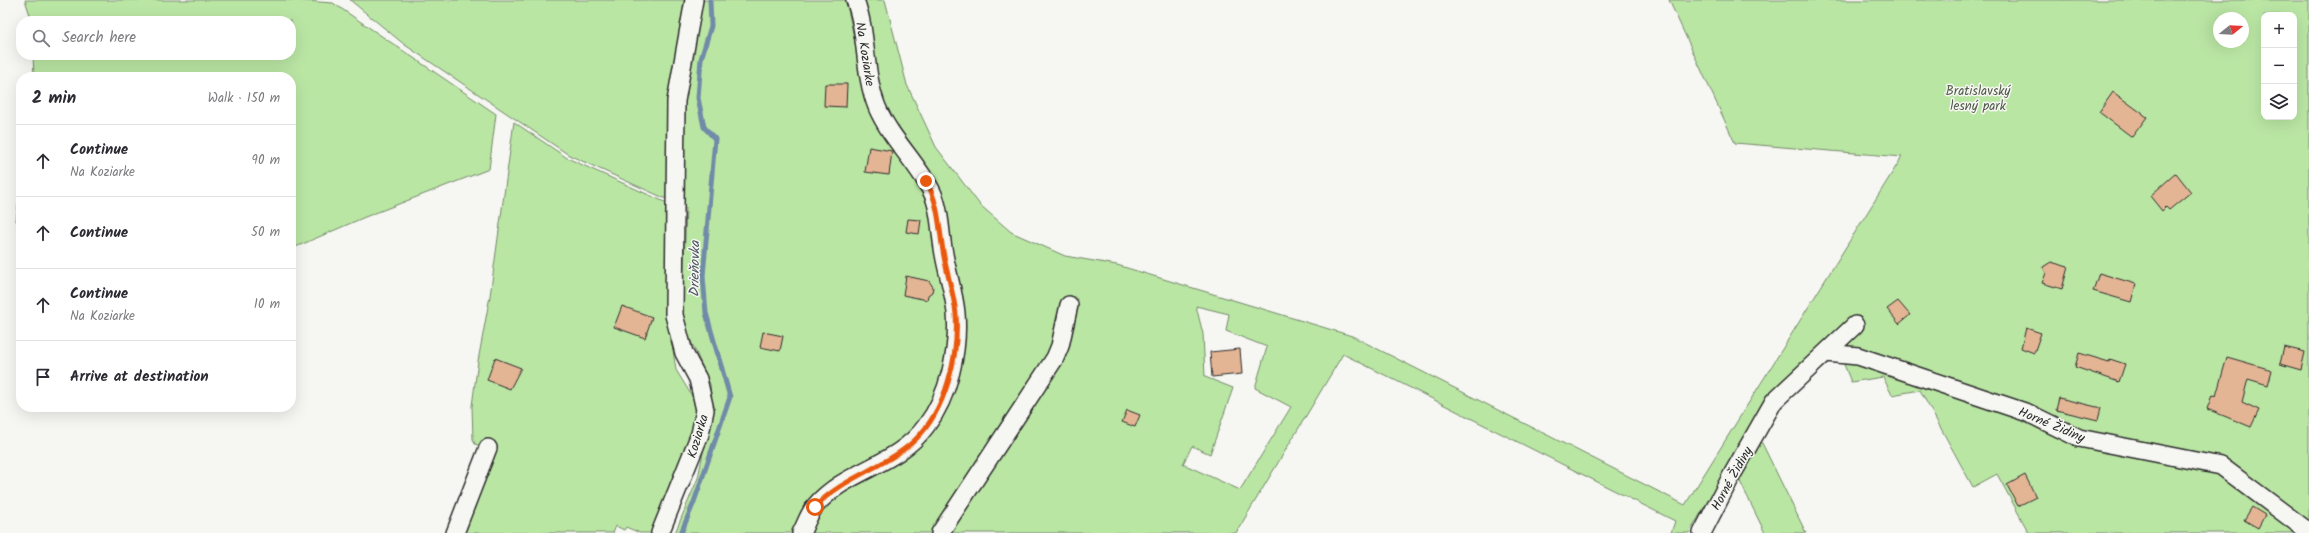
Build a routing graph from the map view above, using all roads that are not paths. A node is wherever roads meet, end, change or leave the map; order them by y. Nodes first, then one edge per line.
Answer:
1 (694, 0) edge
2 (855, 0) edge
3 (1069, 306) dead end
4 (1855, 325) dead end
5 (1826, 353) junction
6 (488, 448) dead end
7 (2309, 532) edge
8 (455, 533) edge
9 (660, 533) edge
10 (801, 533) edge
11 (940, 533) edge
12 (1702, 533) edge

1 - 9 street, Koziarka
2 - 10 street, Na Koziarke
3 - 11 street
4 - 5 street, Horné Židiny
5 - 7 street, Horné Židiny
5 - 12 street, Horné Židiny
6 - 8 street

